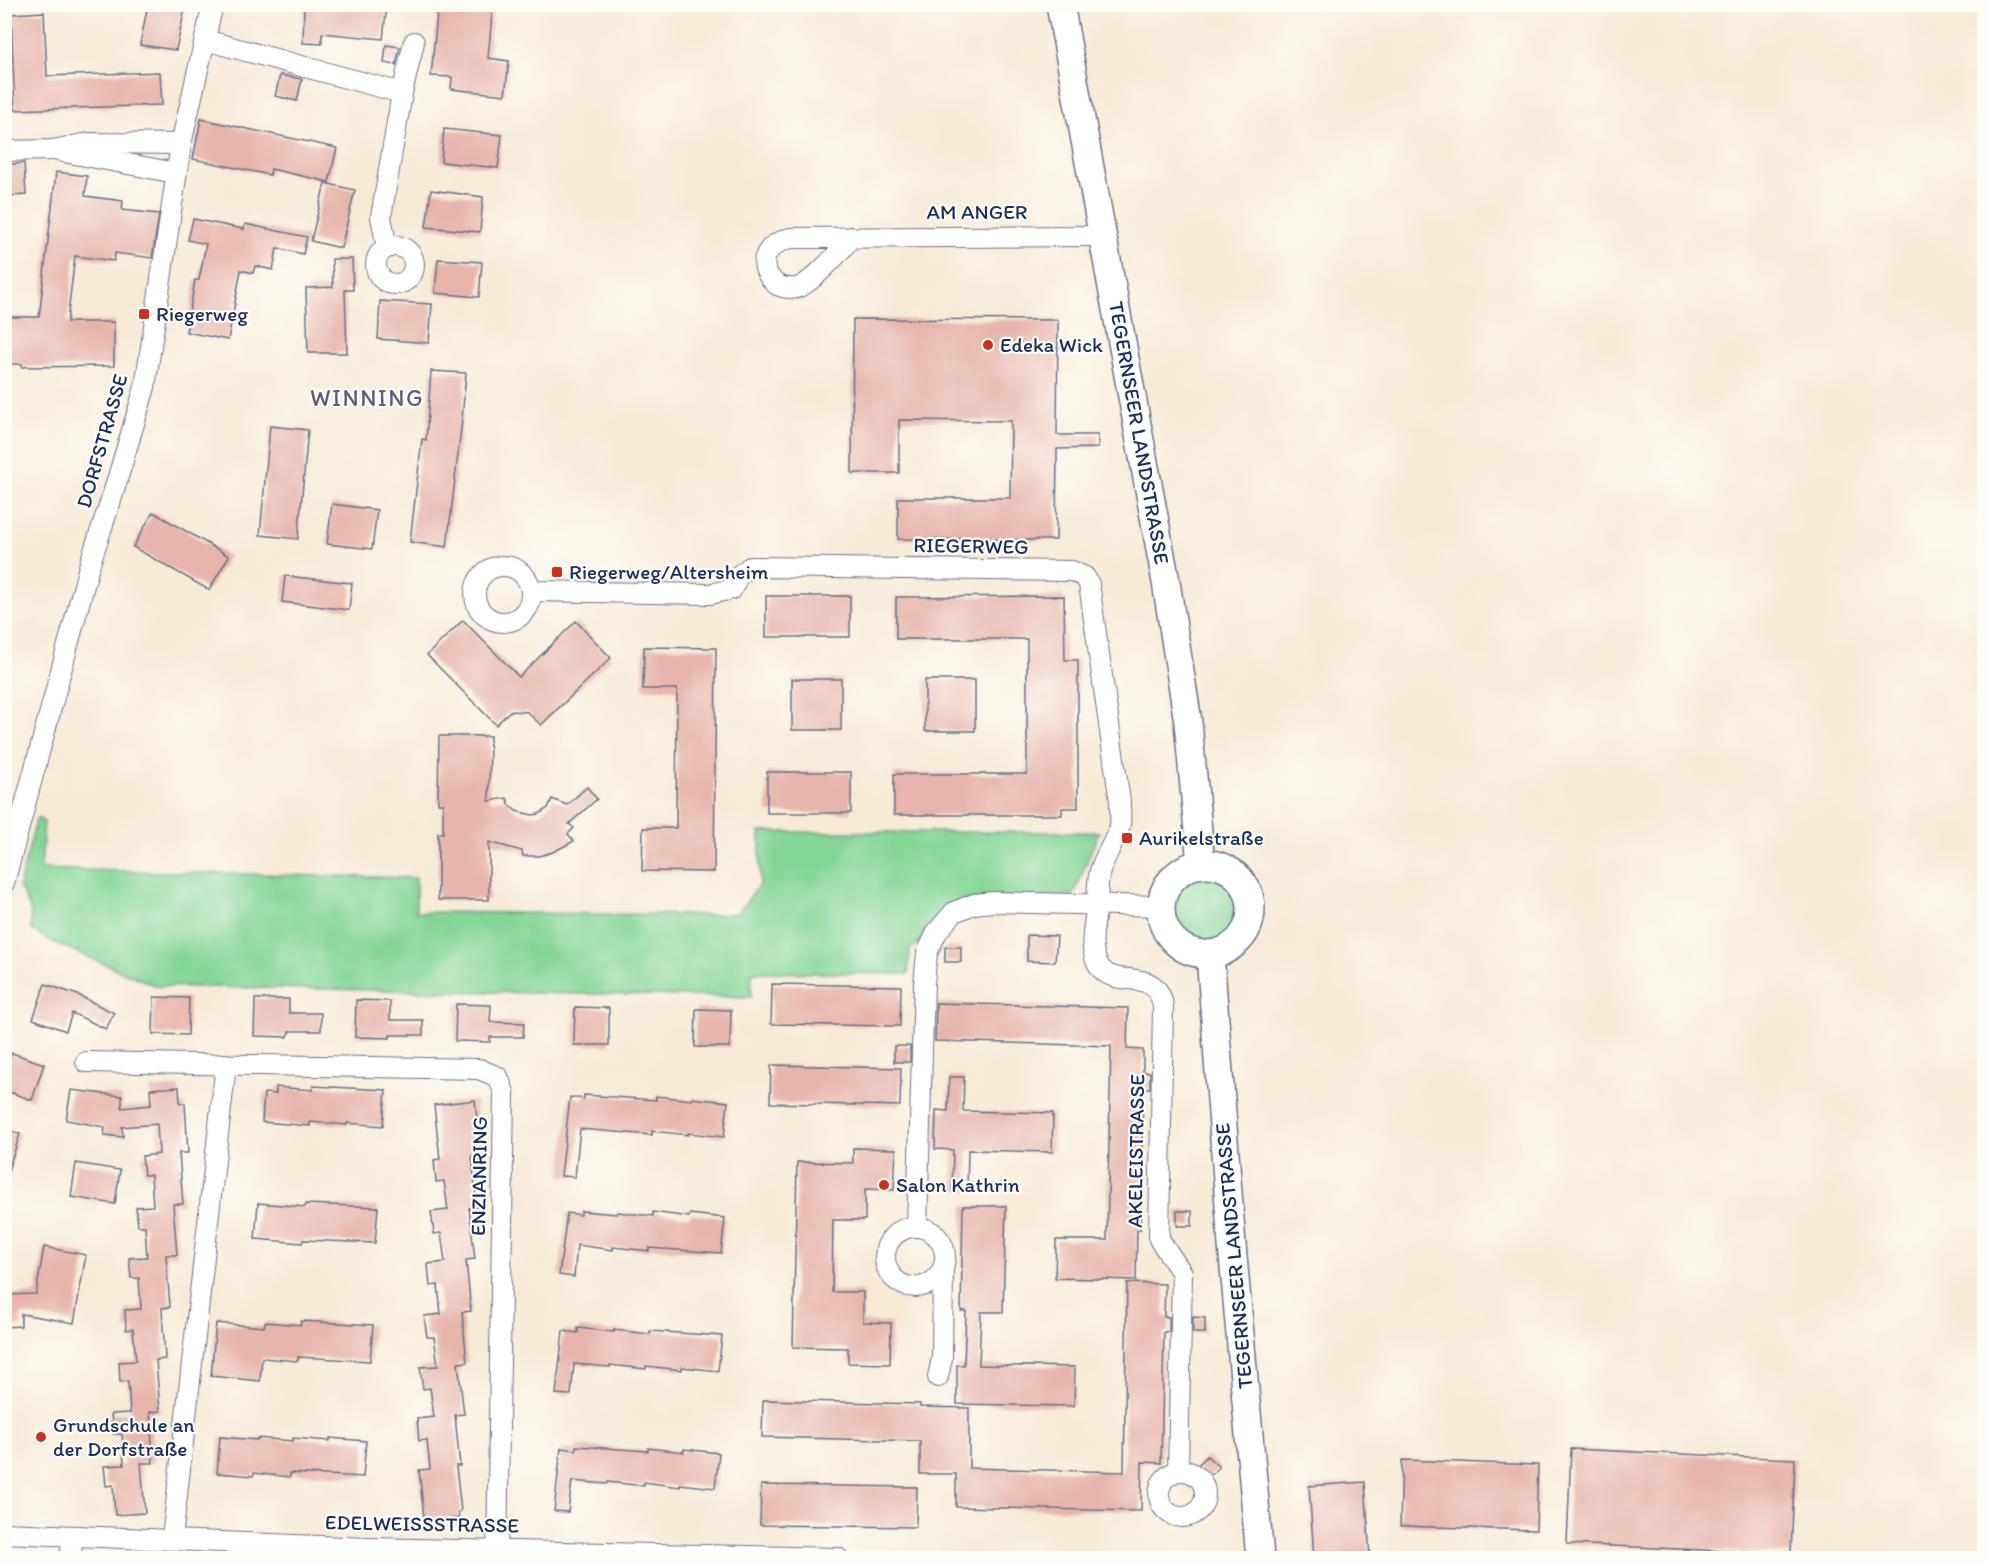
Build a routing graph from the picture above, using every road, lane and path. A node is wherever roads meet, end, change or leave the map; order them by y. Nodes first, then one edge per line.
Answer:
1 (213, 4) edge
2 (1060, 4) edge
3 (205, 40) junction
4 (414, 42) dead end
5 (402, 93) junction
6 (181, 144) junction
7 (4, 150) edge
8 (52, 150) junction
9 (176, 173) junction
10 (1103, 236) junction
11 (852, 237) dead end
12 (387, 248) dead end
13 (531, 591) dead end
14 (1202, 864) junction
15 (4, 883) edge
16 (1097, 904) junction
17 (1161, 906) junction
18 (1210, 954) junction
19 (86, 1062) dead end
20 (226, 1064) junction
21 (918, 1227) junction
22 (943, 1269) junction
23 (938, 1377) dead end
24 (1179, 1471) dead end
25 (4, 1533) edge
26 (73, 1536) junction
27 (172, 1539) junction
28 (497, 1555) edge
29 (70, 1558) edge
30 (838, 1558) edge
31 (1260, 1558) edge

1 - 3 street, DORFSTRASSE
2 - 10 main road, TEGERNSEER LANDSTRASSE
3 - 5 street
3 - 6 street, DORFSTRASSE
4 - 5 street
5 - 12 street
6 - 8 street
6 - 9 street, DORFSTRASSE
7 - 8 street
8 - 9 street
9 - 15 street, DORFSTRASSE
10 - 11 street, AM ANGER
10 - 14 main road, TEGERNSEER LANDSTRASSE
13 - 16 street, RIEGERWEG
14 - 17 main road
14 - 18 main road
16 - 17 street
16 - 21 street
16 - 24 street, AKELEISTRASSE
17 - 18 main road
18 - 31 main road, TEGERNSEER LANDSTRASSE
19 - 20 street, ENZIANRING
20 - 27 street
20 - 28 street, ENZIANRING
21 - 22 street
21 - 22 street
22 - 23 street
25 - 26 street, EDELWEISSSTRASSE
26 - 27 street, EDELWEISSSTRASSE
26 - 29 street
27 - 28 street, EDELWEISSSTRASSE
28 - 30 street, EDELWEISSSTRASSE

